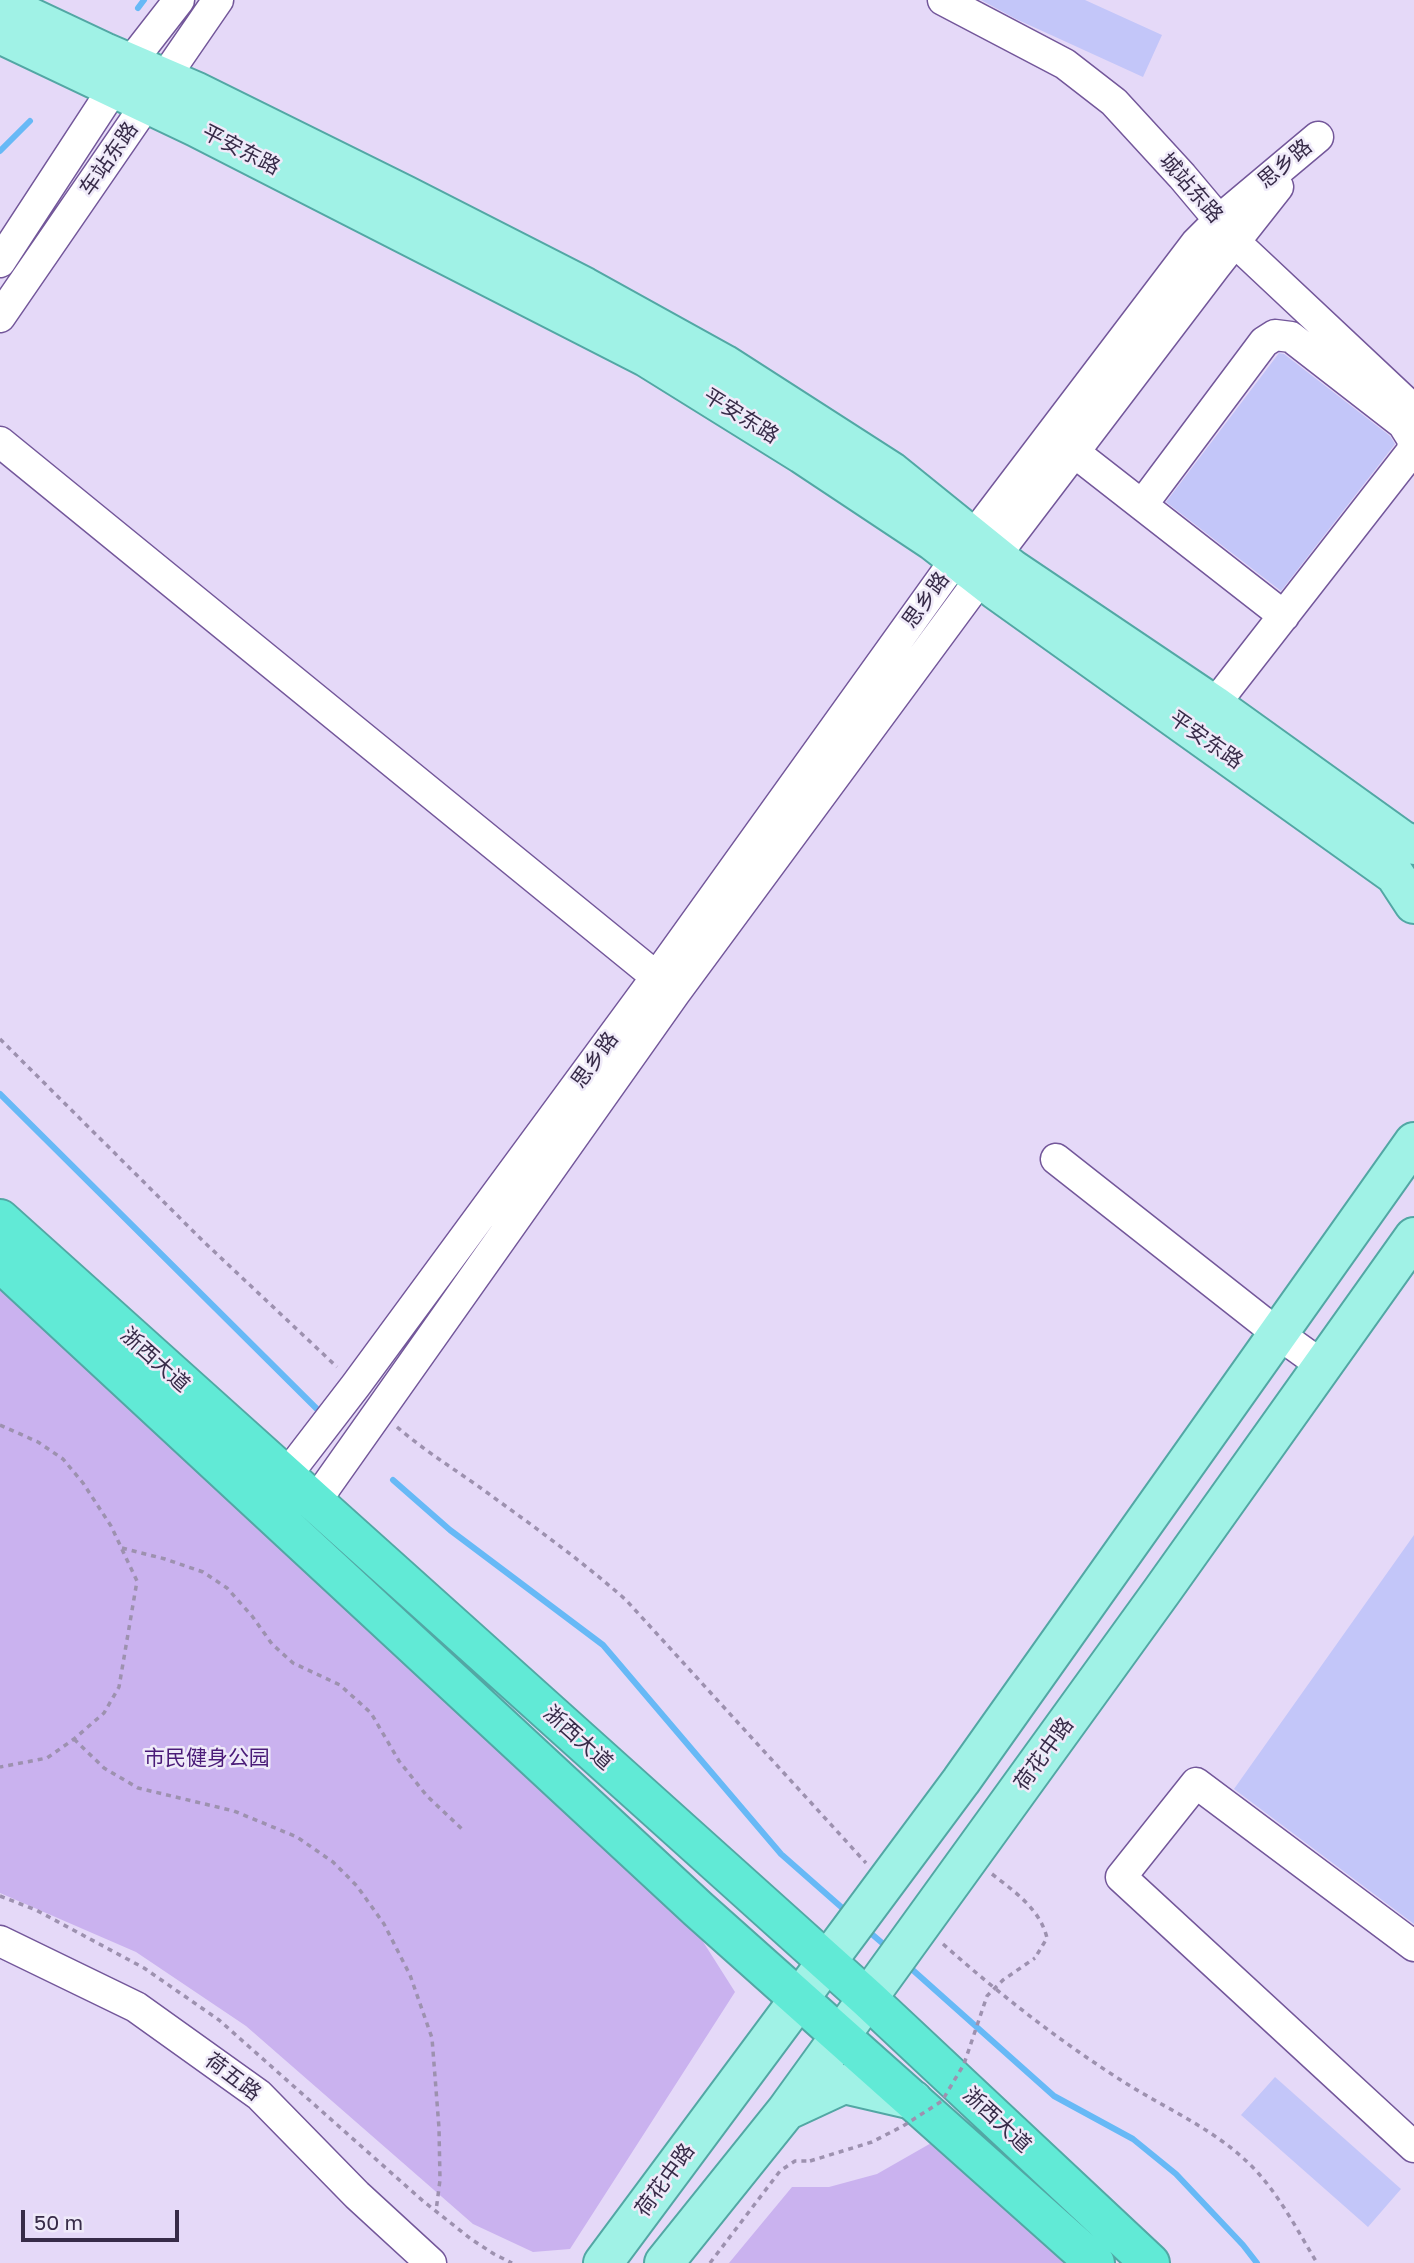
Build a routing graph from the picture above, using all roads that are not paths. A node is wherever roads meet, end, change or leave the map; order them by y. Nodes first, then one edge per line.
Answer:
1 (179, 0) edge
2 (218, 0) edge
3 (943, 0) edge
4 (0, 3) edge
5 (0, 34) edge
6 (139, 84) junction
7 (1227, 230) junction
8 (0, 262) edge
9 (0, 317) edge
10 (1407, 401) edge
11 (0, 442) edge
12 (1074, 452) junction
13 (1142, 505) junction
14 (977, 558) junction
15 (1284, 616) junction
16 (1214, 705) junction
17 (1414, 845) edge
18 (1414, 904) edge
19 (666, 984) junction
20 (1414, 1142) edge
21 (1056, 1159) dead end
22 (0, 1219) edge
23 (1414, 1237) edge
24 (0, 1262) edge
25 (1277, 1334) junction
26 (1323, 1366) junction
27 (286, 1476) junction
28 (315, 1502) junction
29 (0, 1941) edge
30 (1414, 1946) edge
31 (834, 1949) junction
32 (876, 1985) junction
33 (799, 1998) junction
34 (840, 2035) junction
35 (913, 2100) junction
36 (786, 2110) junction
37 (1414, 2147) edge
38 (604, 2259) edge
39 (426, 2263) edge
40 (664, 2263) edge
41 (1095, 2263) edge
42 (1150, 2263) edge

1 - 6 street, 车站东路
2 - 6 street, 车站东路
3 - 7 street, 城站东路
4 - 6 main road, 平安东路
5 - 6 main road, 平安东路
6 - 8 street, 车站东路
6 - 9 street, 车站东路
6 - 14 main road, 平安东路
7 - 10 street, 城站东路
7 - 12 street, 思乡路
7 - 14 street, 思乡路
11 - 19 street
12 - 13 street
12 - 14 street, 思乡路
13 - 15 street
13 - 15 street
14 - 16 main road, 平安东路
14 - 18 main road, 平安东路
14 - 19 street, 思乡路
15 - 16 street
16 - 17 main road, 平安东路
19 - 27 street, 思乡路
19 - 28 street, 思乡路
20 - 25 main road, 荷花中路
21 - 25 street
22 - 27 highway, 浙西大道
23 - 26 main road, 荷花中路
24 - 33 highway, 浙西大道
25 - 26 street
25 - 31 main road, 荷花中路
26 - 32 main road, 荷花中路
27 - 28 highway, 浙西大道
28 - 31 highway, 浙西大道
29 - 39 street, 荷五路
30 - 37 street
31 - 32 highway, 浙西大道
31 - 33 main road, 荷花中路
32 - 34 main road, 荷花中路
32 - 42 highway, 浙西大道
33 - 34 highway, 浙西大道
33 - 38 main road, 荷花中路
34 - 35 highway, 浙西大道
34 - 36 main road, 荷花中路
35 - 36 main road
35 - 41 highway, 浙西大道
36 - 40 main road, 荷花中路

